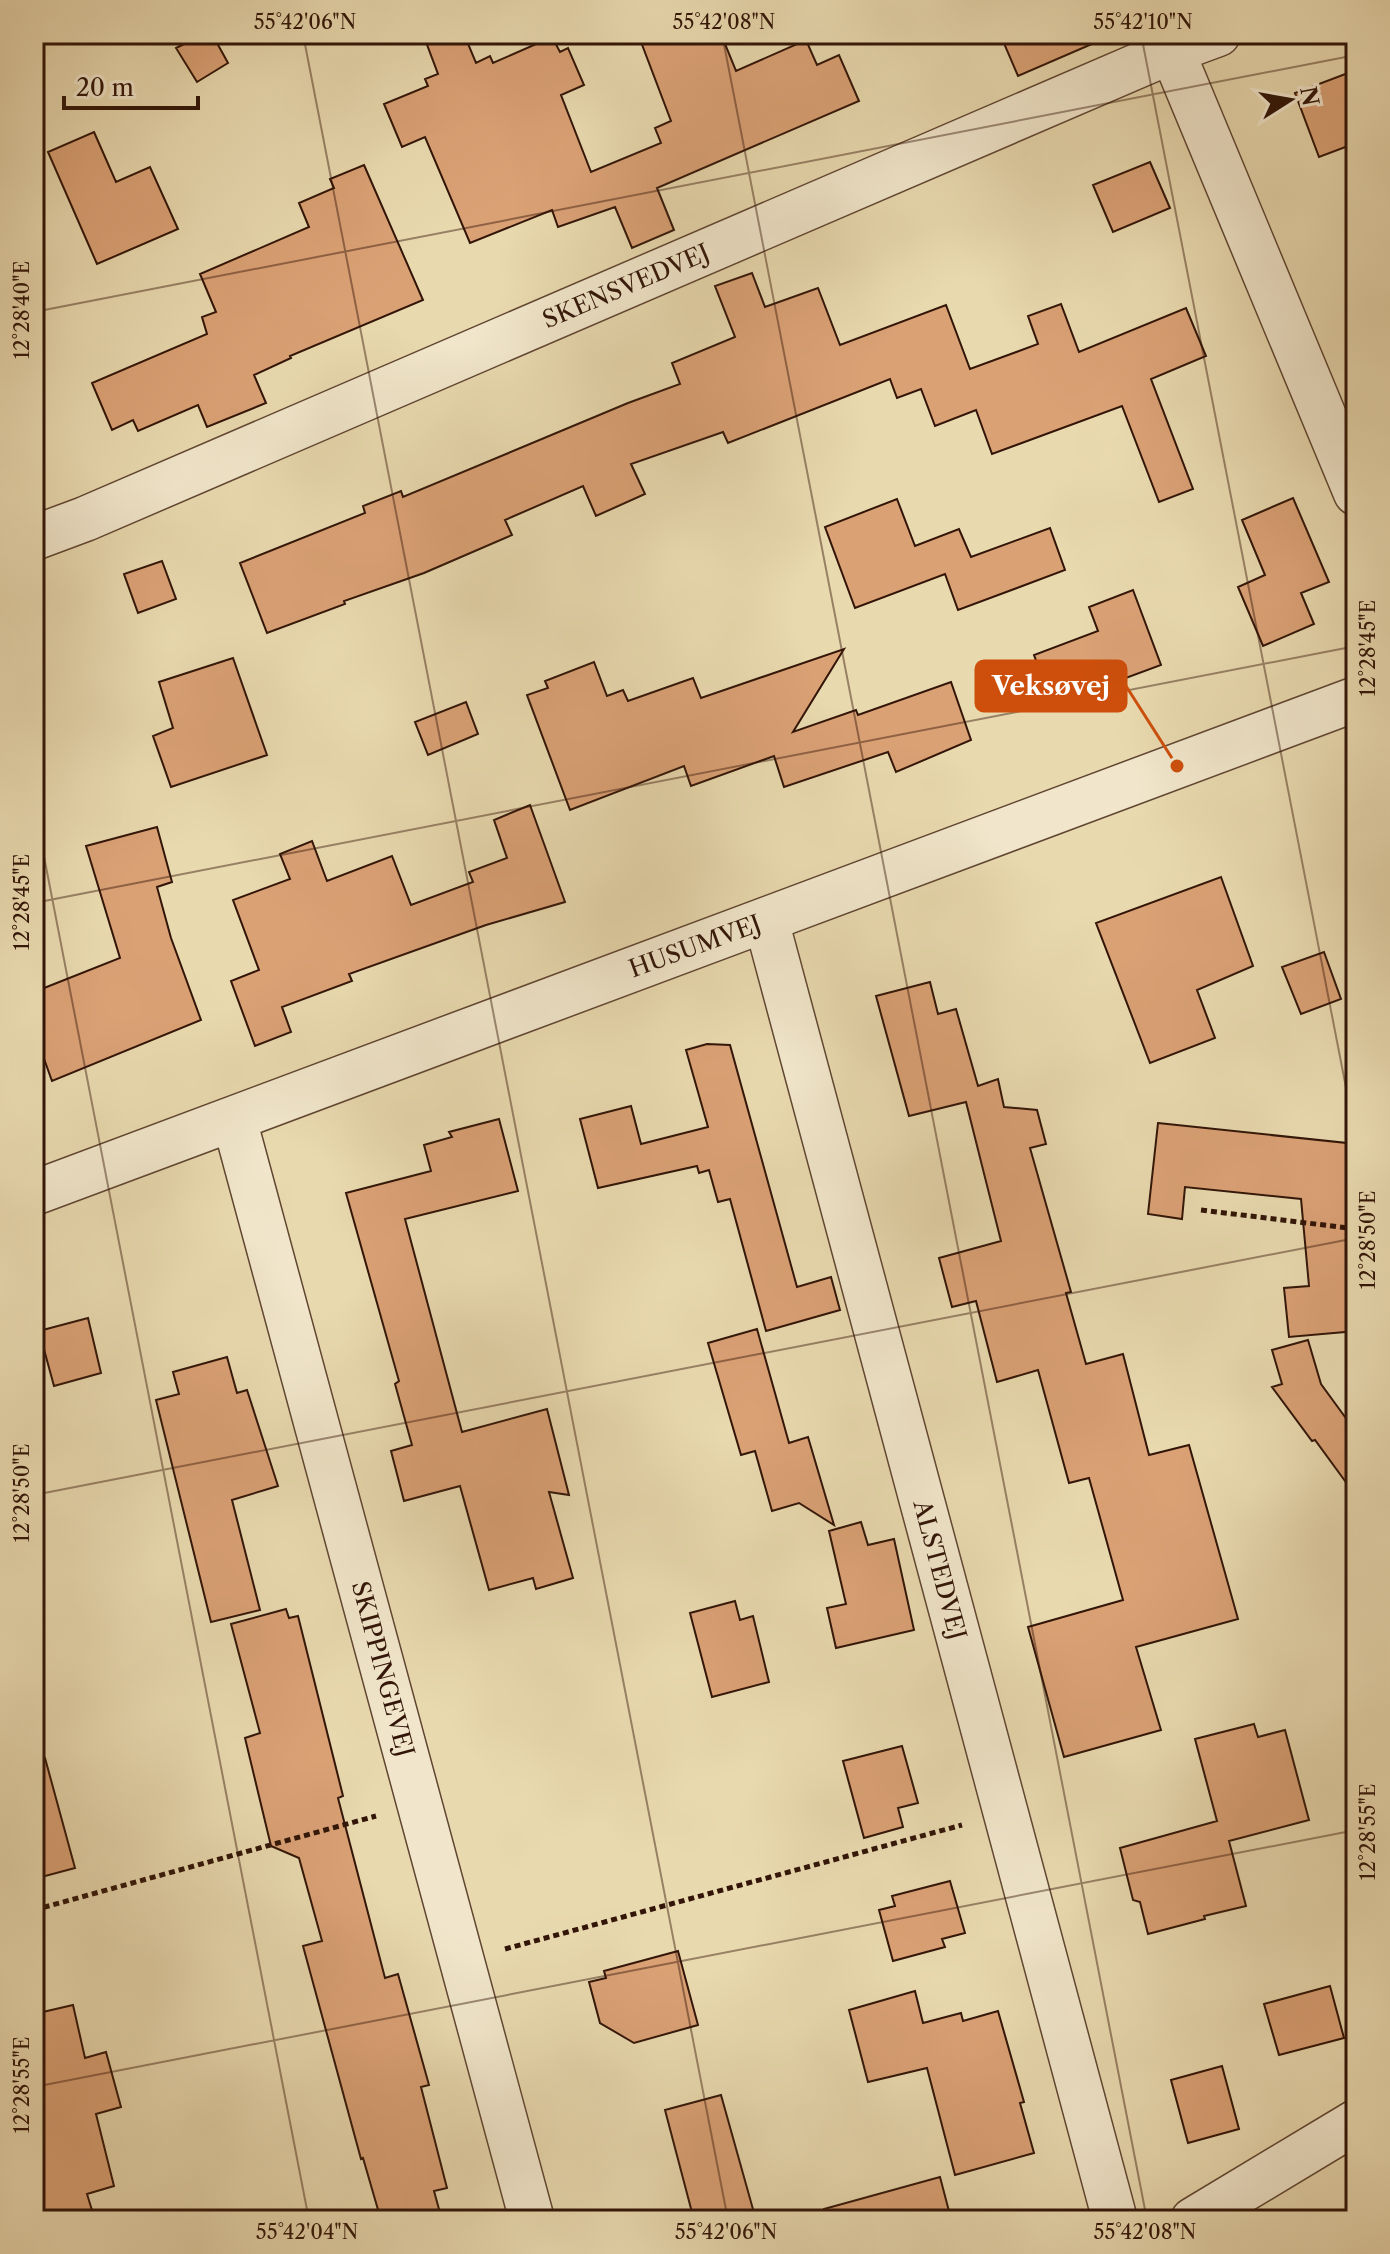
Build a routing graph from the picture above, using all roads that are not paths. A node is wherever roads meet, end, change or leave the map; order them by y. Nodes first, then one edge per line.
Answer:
1 (1218, 34) edge
2 (1168, 43) edge
3 (1356, 493) edge
4 (34, 538) edge
5 (1356, 699) edge
6 (766, 920) junction
7 (234, 1119) junction
8 (34, 1193) edge
9 (1356, 2122) edge
10 (532, 2220) edge
11 (1115, 2220) edge
12 (1193, 2220) edge

1 - 2 street, SKENSVEDVEJ
2 - 3 street
2 - 4 street, SKENSVEDVEJ
5 - 6 street, HUSUMVEJ
6 - 7 street, HUSUMVEJ
6 - 11 street, ALSTEDVEJ
7 - 8 street, HUSUMVEJ
7 - 10 street, SKIPPINGEVEJ
9 - 12 street

